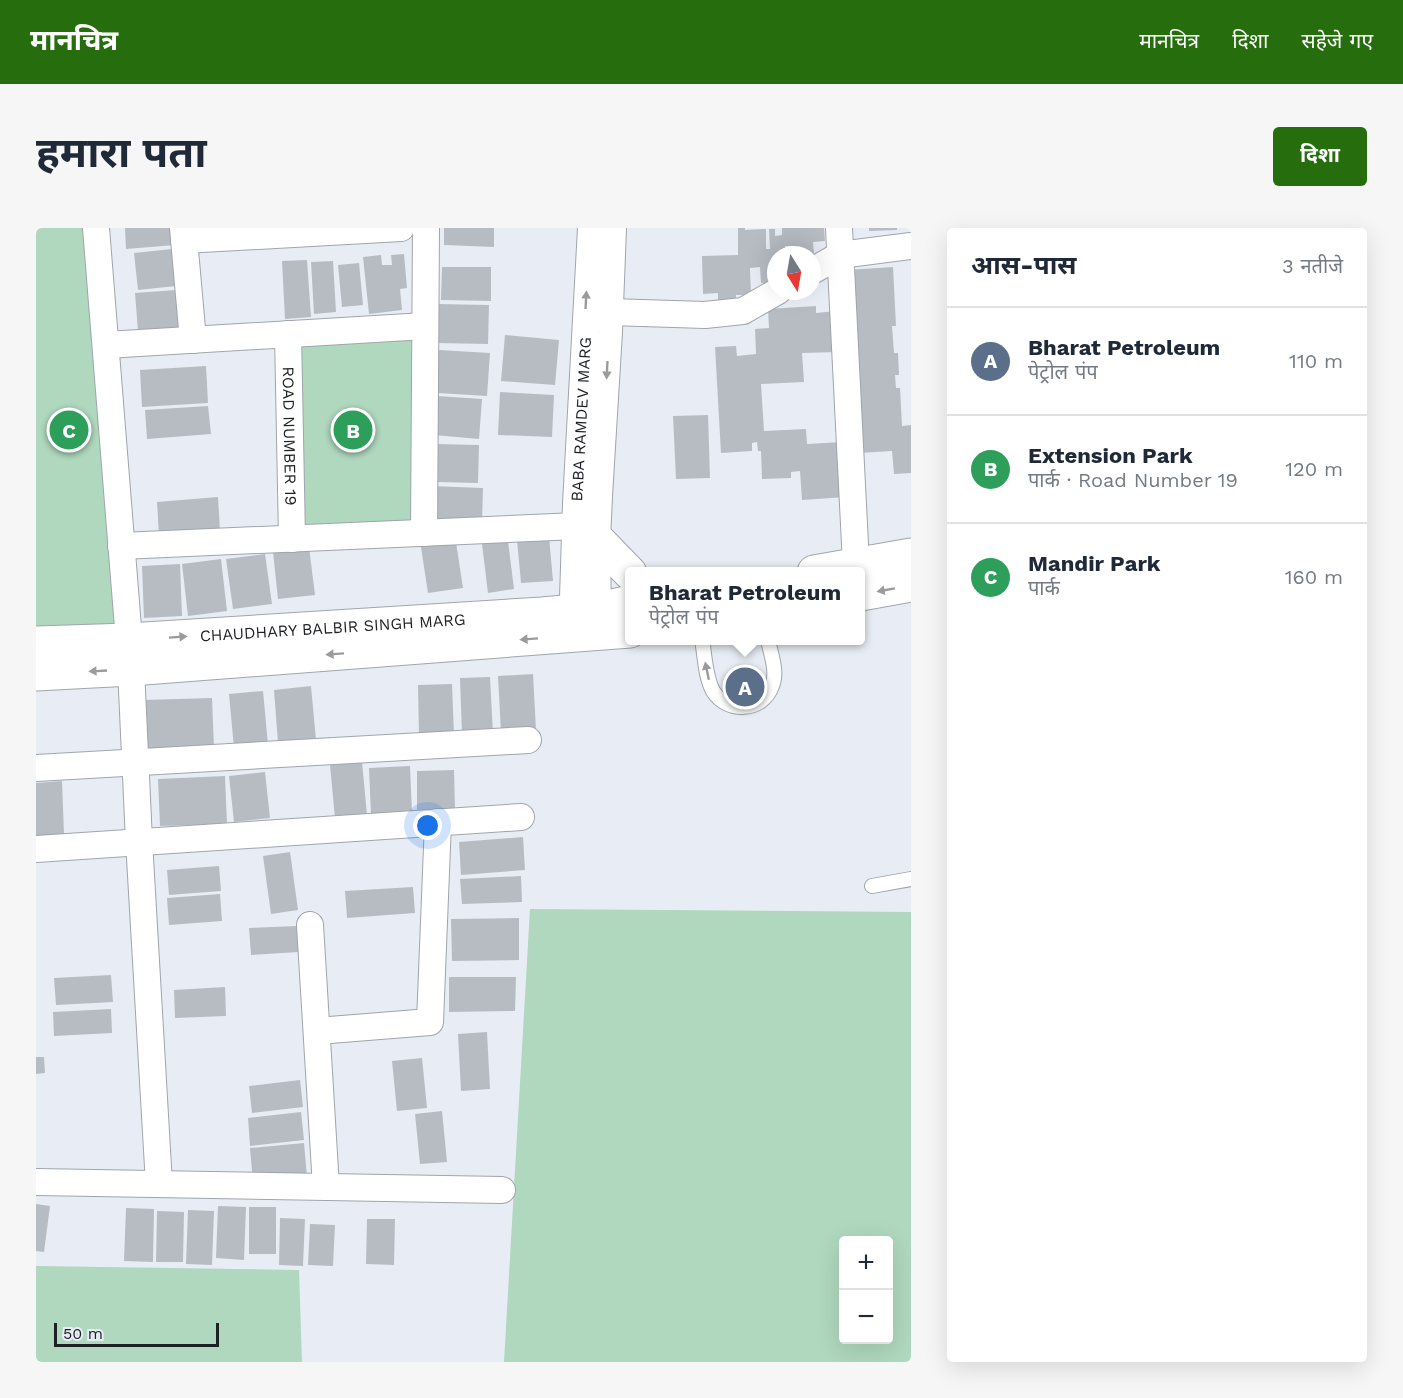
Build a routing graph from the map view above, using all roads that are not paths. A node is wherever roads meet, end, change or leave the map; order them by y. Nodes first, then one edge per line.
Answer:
1 (96, 228) edge
2 (402, 228) edge
3 (426, 228) edge
4 (591, 228) edge
5 (613, 228) edge
6 (839, 228) edge
7 (184, 234) edge
8 (911, 246) edge
9 (840, 255) junction
10 (821, 266) edge
11 (767, 297) edge
12 (610, 312) junction
13 (425, 326) junction
14 (288, 334) junction
15 (193, 340) junction
16 (106, 345) junction
17 (587, 532) junction
18 (424, 533) junction
19 (292, 539) junction
20 (122, 546) junction
21 (911, 555) edge
22 (857, 567) edge
23 (625, 568) edge
24 (865, 576) edge
25 (865, 580) edge
26 (911, 585) edge
27 (625, 605) edge
28 (594, 624) edge
29 (36, 644) edge
30 (703, 645) edge
31 (769, 645) edge
32 (130, 654) junction
33 (36, 674) edge
34 (528, 740) dead end
35 (135, 762) junction
36 (36, 768) edge
37 (521, 817) dead end
38 (438, 822) junction
39 (139, 841) junction
40 (36, 849) edge
41 (911, 879) edge
42 (872, 886) dead end
43 (310, 925) dead end
44 (317, 1031) junction
45 (36, 1182) edge
46 (159, 1184) junction
47 (326, 1187) junction
48 (502, 1190) dead end

1 - 16 street
2 - 7 street
3 - 13 street
17 -> 4 street, BABA RAMDEV MARG
5 - 12 street, BABA RAMDEV MARG
6 - 9 street
7 - 15 street
8 - 9 street
9 - 10 street
9 - 22 street
11 - 12 street
12 -> 17 street, BABA RAMDEV MARG
13 - 14 street
13 - 18 street
14 - 15 street
14 - 19 street, ROAD NUMBER 19
15 - 16 street
16 - 20 street
17 - 18 street
17 - 23 street
17 - 28 street, BABA RAMDEV MARG
18 - 19 street
19 - 20 street
20 - 32 street
21 - 24 street
26 -> 25 street
27 - 28 street, CHAUDHARY BALBIR SINGH MARG
28 - 32 street, CHAUDHARY BALBIR SINGH MARG
29 - 32 street, CHAUDHARY BALBIR SINGH MARG
31 -> 30 lane
32 -> 33 street, CHAUDHARY BALBIR SINGH MARG
32 - 35 street
34 - 35 street
35 - 36 street
35 - 39 street
37 - 38 street
38 - 39 street
38 - 44 street
39 - 40 street
39 - 46 street
41 - 42 lane
43 - 44 street
44 - 47 street
45 - 46 street
46 - 47 street
47 - 48 street

